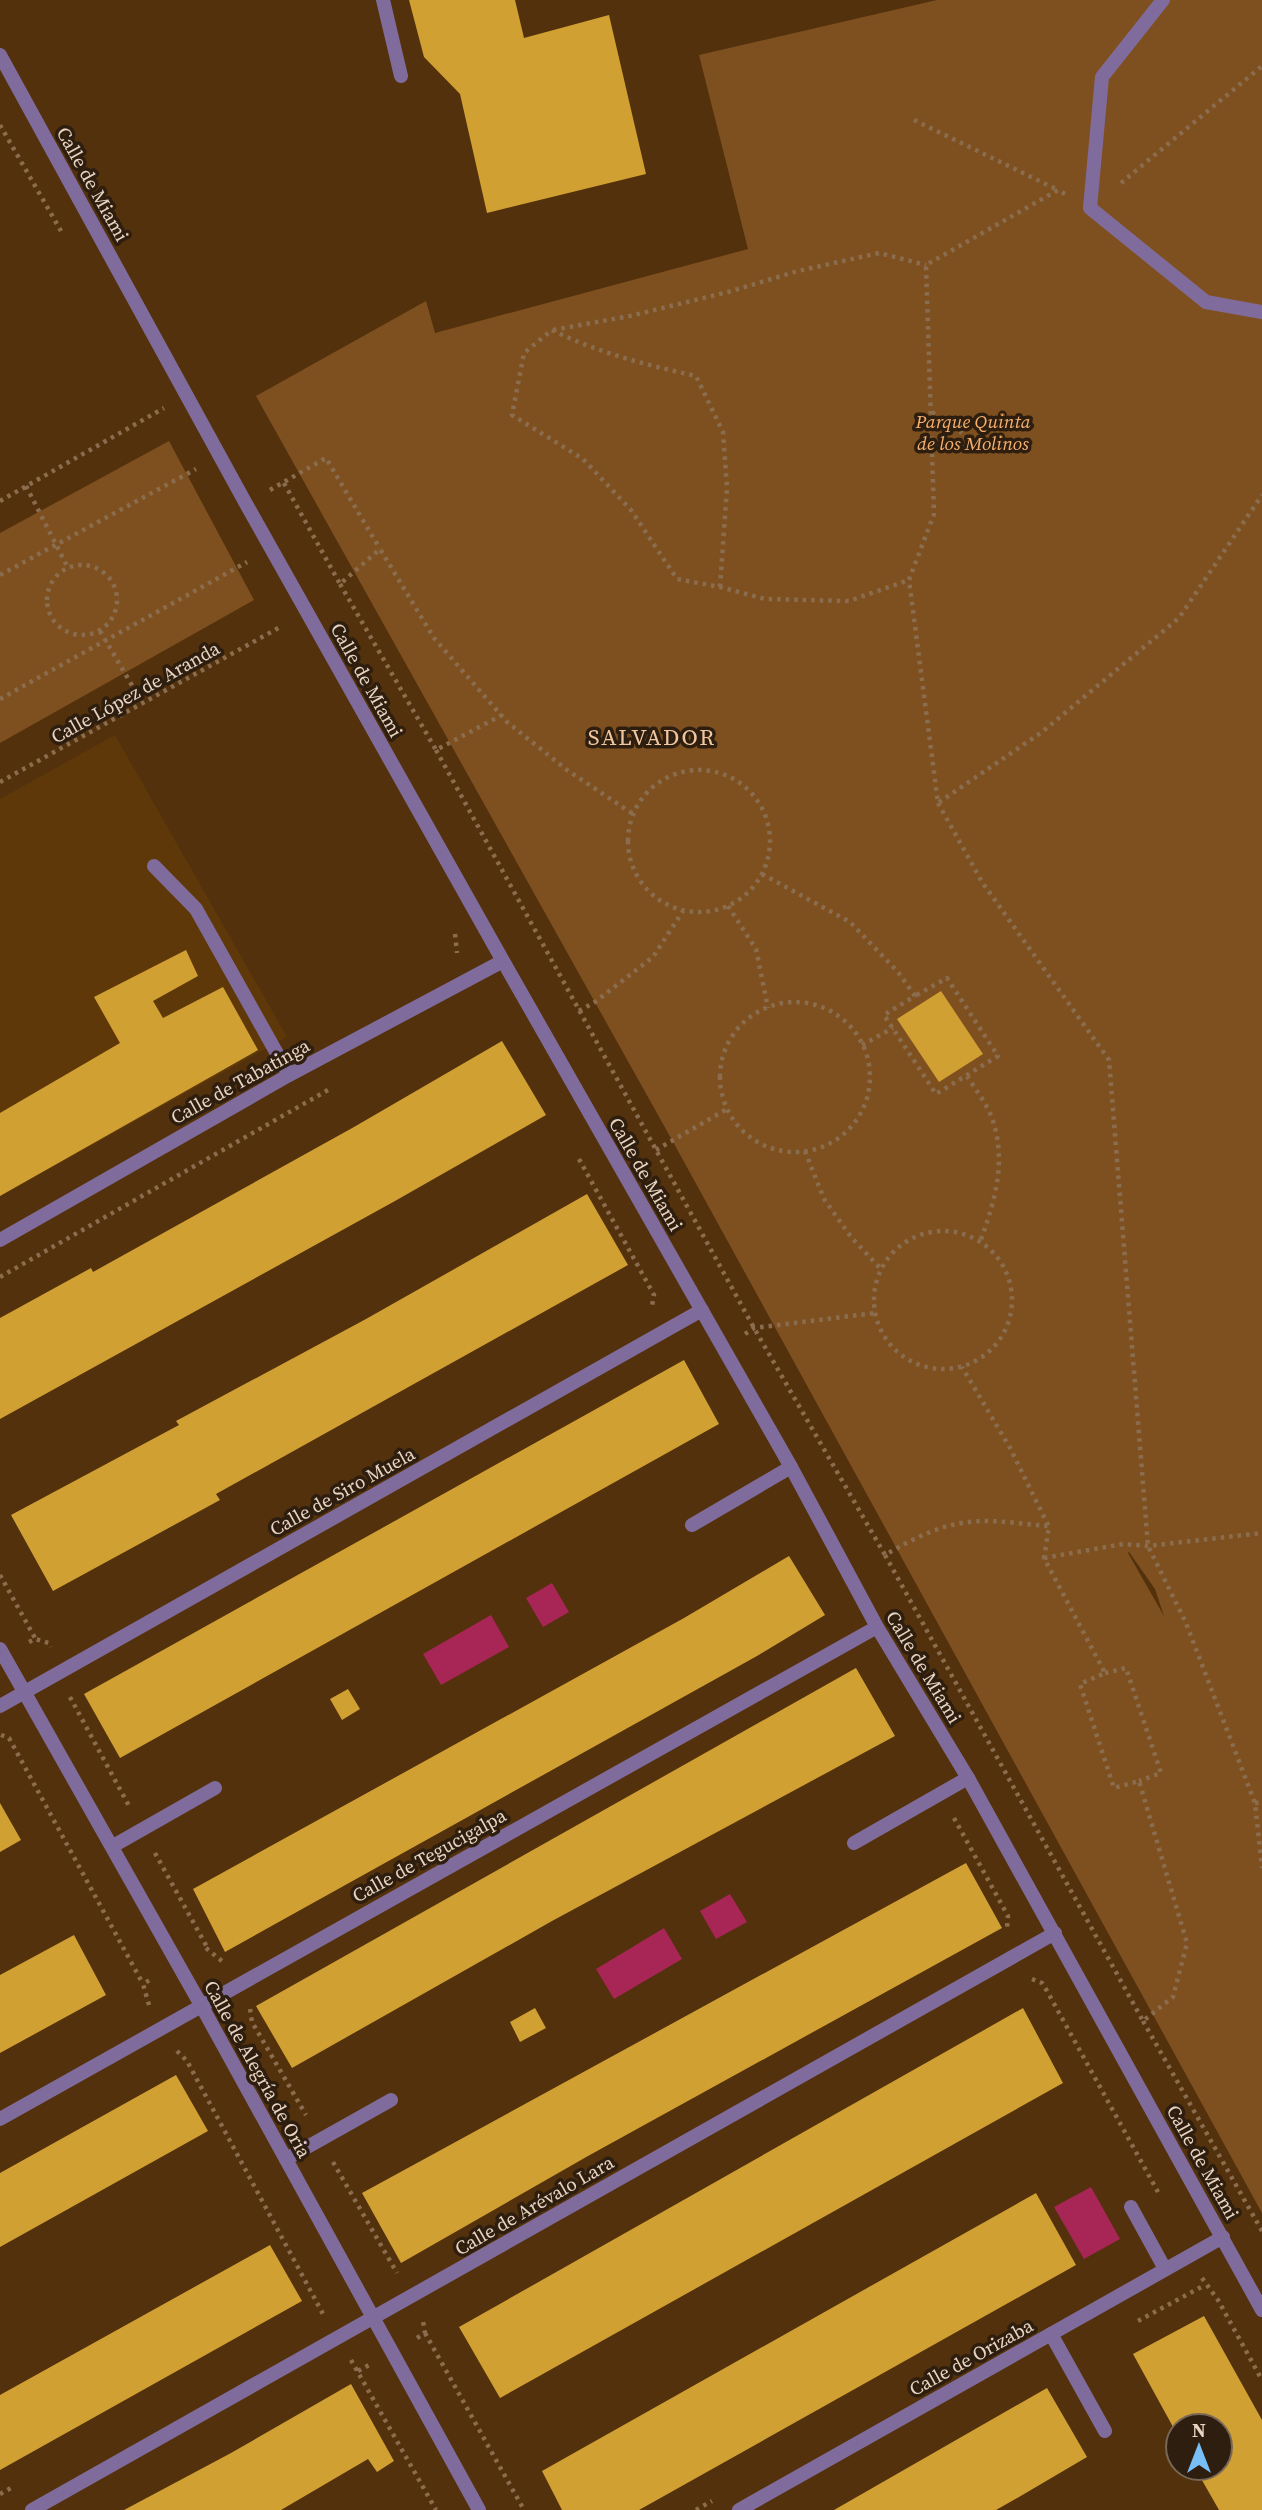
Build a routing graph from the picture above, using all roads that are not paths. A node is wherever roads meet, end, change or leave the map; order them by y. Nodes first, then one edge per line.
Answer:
1 (383, 0) edge
2 (1163, 0) edge
3 (0, 55) edge
4 (401, 76) dead end
5 (1262, 312) edge
6 (155, 866) dead end
7 (503, 961) junction
8 (289, 1075) junction
9 (0, 1240) edge
10 (702, 1310) junction
11 (792, 1467) junction
12 (692, 1525) dead end
13 (877, 1627) junction
14 (0, 1649) edge
15 (24, 1692) junction
16 (0, 1706) edge
17 (968, 1778) junction
18 (215, 1788) dead end
19 (854, 1843) dead end
20 (113, 1846) junction
21 (1055, 1933) junction
22 (201, 2005) junction
23 (391, 2100) dead end
24 (0, 2119) edge
25 (286, 2159) junction
26 (1131, 2207) dead end
27 (1223, 2237) junction
28 (1165, 2269) junction
29 (1262, 2310) edge
30 (374, 2317) junction
31 (1051, 2334) junction
32 (1105, 2431) dead end
33 (32, 2510) edge
34 (479, 2510) edge
35 (739, 2510) edge

1 - 4 street
2 - 5 street
3 - 7 street, Calle de Miami
6 - 8 street
7 - 8 street, Calle de Tabatinga
7 - 10 street, Calle de Miami
8 - 9 street, Calle de Tabatinga
10 - 11 street, Calle de Miami
10 - 15 street, Calle de Siro Muela
11 - 12 street
11 - 13 street, Calle de Miami
13 - 17 street, Calle de Miami
13 - 22 street, Calle de Tegucigalpa
14 - 15 street, Calle de Alegría de Oria
15 - 16 street, Calle de Siro Muela
15 - 20 street, Calle de Alegría de Oria
17 - 19 street
17 - 21 street, Calle de Miami
18 - 20 street
20 - 22 street, Calle de Alegría de Oria
21 - 27 street, Calle de Miami
21 - 30 street, Calle de Arévalo Lara
22 - 24 street, Calle de Tegucigalpa
22 - 25 street, Calle de Alegría de Oria
23 - 25 street
25 - 30 street, Calle de Alegría de Oria
26 - 28 street
27 - 28 street, Calle de Orizaba
27 - 29 street, Calle de Miami
28 - 31 street, Calle de Orizaba
30 - 33 street, Calle de Arévalo Lara
30 - 34 street, Calle de Alegría de Oria
31 - 32 street
31 - 35 street, Calle de Orizaba

